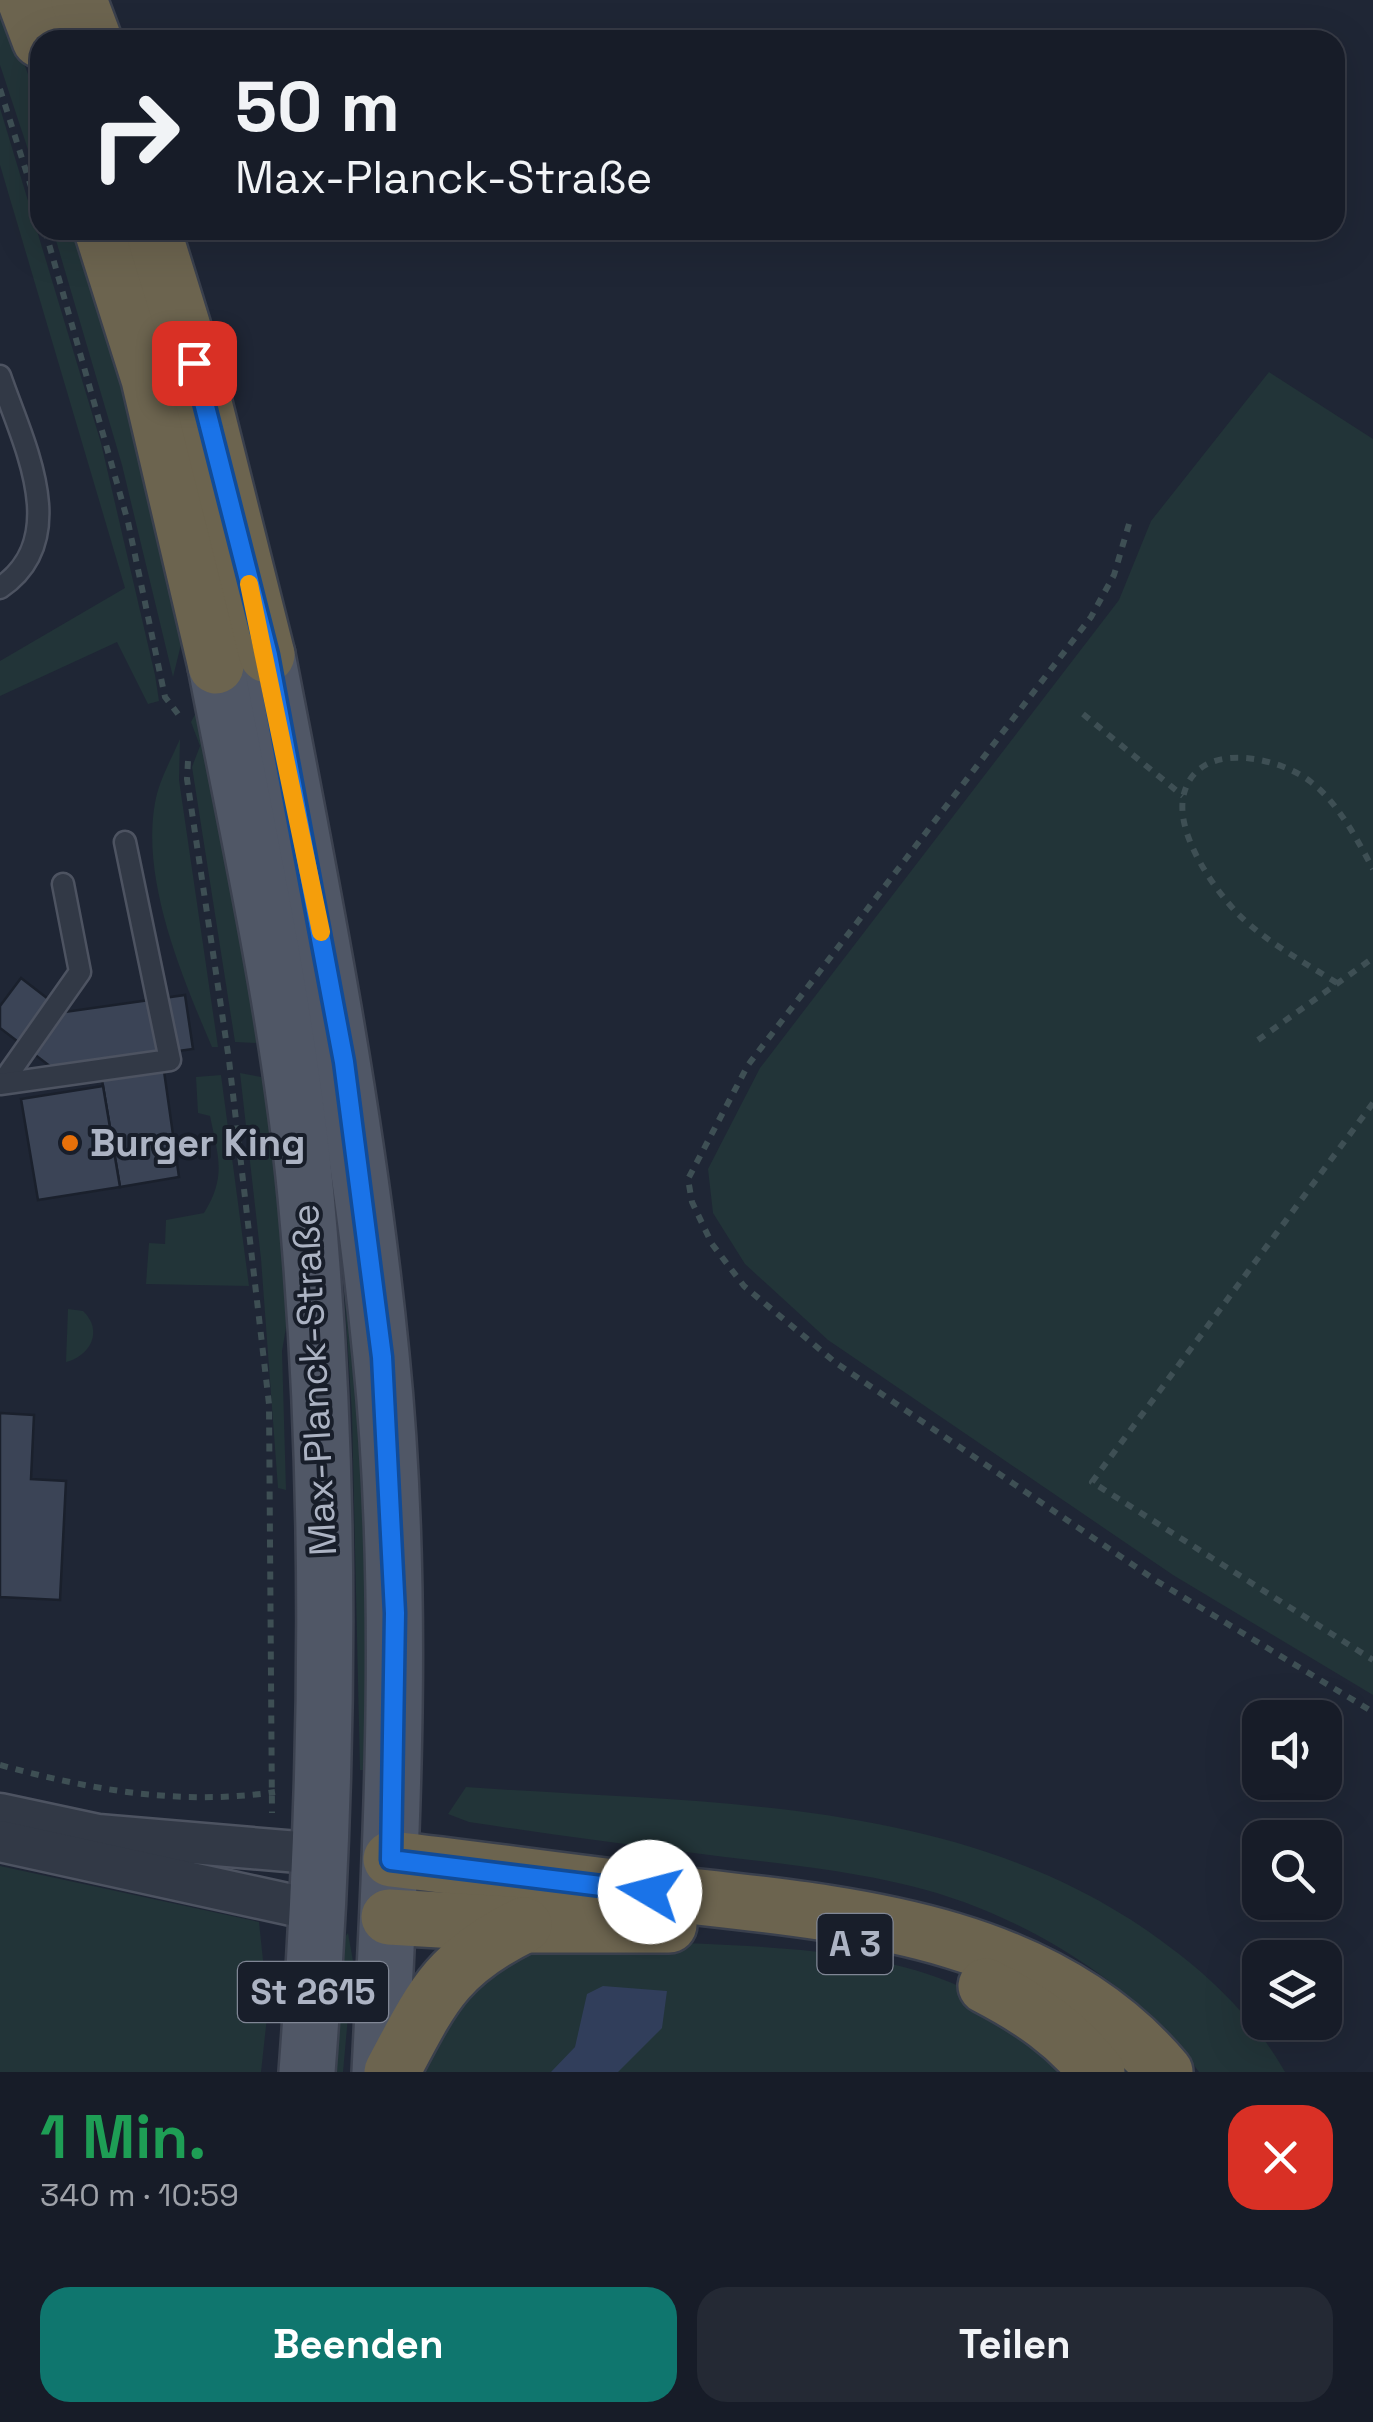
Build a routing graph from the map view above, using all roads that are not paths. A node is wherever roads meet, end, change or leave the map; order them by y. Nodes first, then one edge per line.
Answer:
1 (25, 0) edge
2 (79, 0) edge
3 (36, 30) edge
4 (90, 30) edge
5 (105, 240) edge
6 (156, 240) edge
7 (0, 376) edge
8 (0, 588) edge
9 (242, 661) junction
10 (125, 842) dead end
11 (63, 884) dead end
12 (1, 1083) edge
13 (0, 1814) edge
14 (0, 1841) edge
15 (297, 1853) junction
16 (391, 1860) junction
17 (319, 1911) junction
18 (389, 1917) junction
19 (524, 1925) junction
20 (308, 2072) edge
21 (380, 2072) edge
22 (392, 2072) edge
23 (1097, 2072) edge
24 (1165, 2072) edge

1 - 3 highway
2 - 4 highway
5 - 9 highway, Max-Planck-Straße
6 - 9 highway, Max-Planck-Straße
7 - 8 lane
9 - 15 main road, Max-Planck-Straße
9 - 16 main road, Max-Planck-Straße
10 - 12 lane
11 - 12 lane
13 - 15 street
14 - 17 street
15 - 16 main road
15 - 17 main road, Max-Planck-Straße / St 2615
16 - 18 main road, Max-Planck-Straße / St 2615
16 - 24 highway
17 - 18 main road
17 - 20 main road, Max-Planck-Straße / St 2615
18 - 19 highway, A 3
18 - 21 main road, Max-Planck-Straße / St 2615
19 - 22 highway, A 3
19 - 23 highway, A 3

